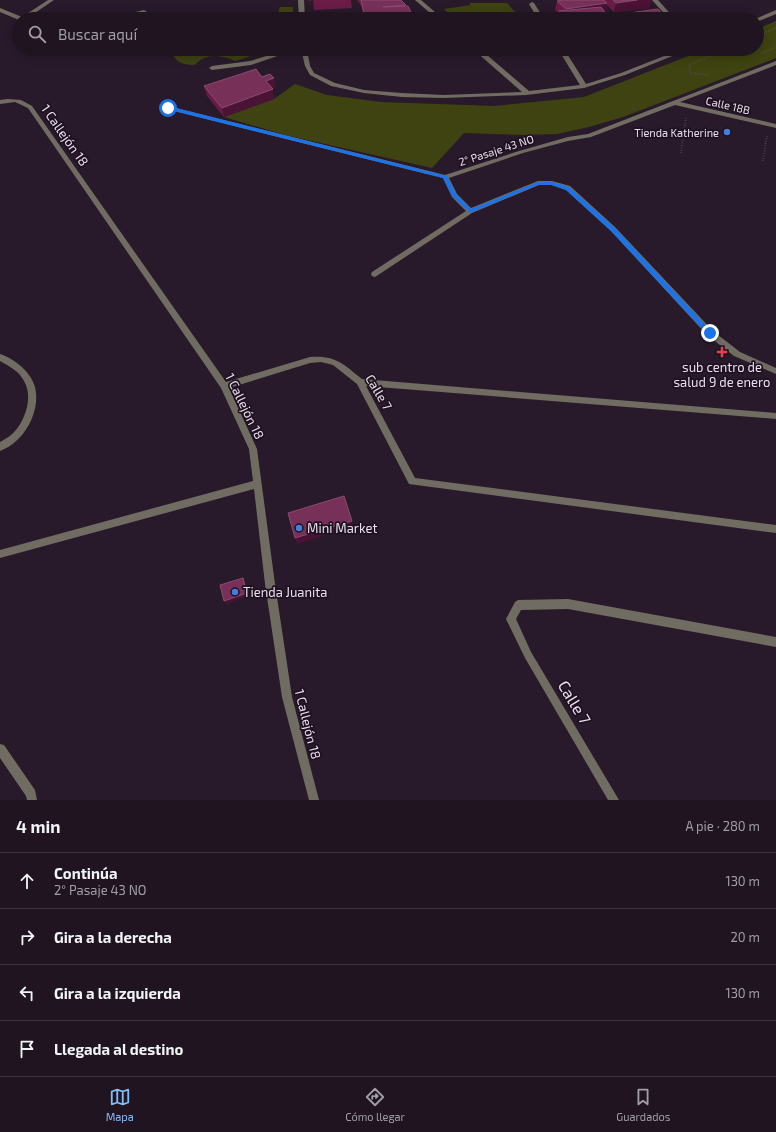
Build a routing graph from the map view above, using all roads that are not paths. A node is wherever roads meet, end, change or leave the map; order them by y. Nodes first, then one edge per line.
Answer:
1 (51, 0) edge
2 (301, 0) edge
3 (418, 0) edge
4 (655, 0) edge
5 (532, 4) dead end
6 (0, 10) edge
7 (33, 12) edge
8 (302, 12) edge
9 (432, 12) edge
10 (537, 12) edge
11 (666, 12) edge
12 (776, 12) edge
13 (12, 15) edge
14 (764, 17) edge
15 (273, 56) edge
16 (305, 56) edge
17 (484, 56) edge
18 (565, 56) edge
19 (668, 56) edge
20 (776, 63) edge
21 (212, 68) dead end
22 (584, 86) junction
23 (527, 93) junction
24 (0, 102) edge
25 (675, 103) junction
26 (168, 108) dead end
27 (776, 126) edge
28 (445, 177) junction
29 (470, 211) junction
30 (375, 274) dead end
31 (0, 357) edge
32 (776, 371) edge
33 (360, 382) junction
34 (224, 386) junction
35 (776, 416) edge
36 (0, 448) edge
37 (257, 484) junction
38 (776, 529) edge
39 (0, 554) edge
40 (776, 642) edge
41 (0, 749) edge
42 (32, 800) edge
43 (314, 800) edge
44 (614, 800) edge

1 - 7 street
2 - 8 street
3 - 9 street
4 - 11 street
5 - 10 street
6 - 13 street
12 - 14 street
15 - 21 street
16 - 23 street
17 - 23 street
18 - 22 street
19 - 22 street
20 - 25 street, 2° Pasaje 43 NO
22 - 23 street
24 - 34 street, 1 Callejón 18
25 - 27 street, Calle 18B
25 - 28 street, 2° Pasaje 43 NO
26 - 28 street, 2° Pasaje 43 NO
28 - 29 street
29 - 30 street
29 - 32 street
31 - 36 street
33 - 34 street, Calle 7
33 - 35 street
33 - 38 street, Calle 7
34 - 37 street, 1 Callejón 18
37 - 39 street
37 - 43 street, 1 Callejón 18
40 - 44 street, Calle 7
41 - 42 street

